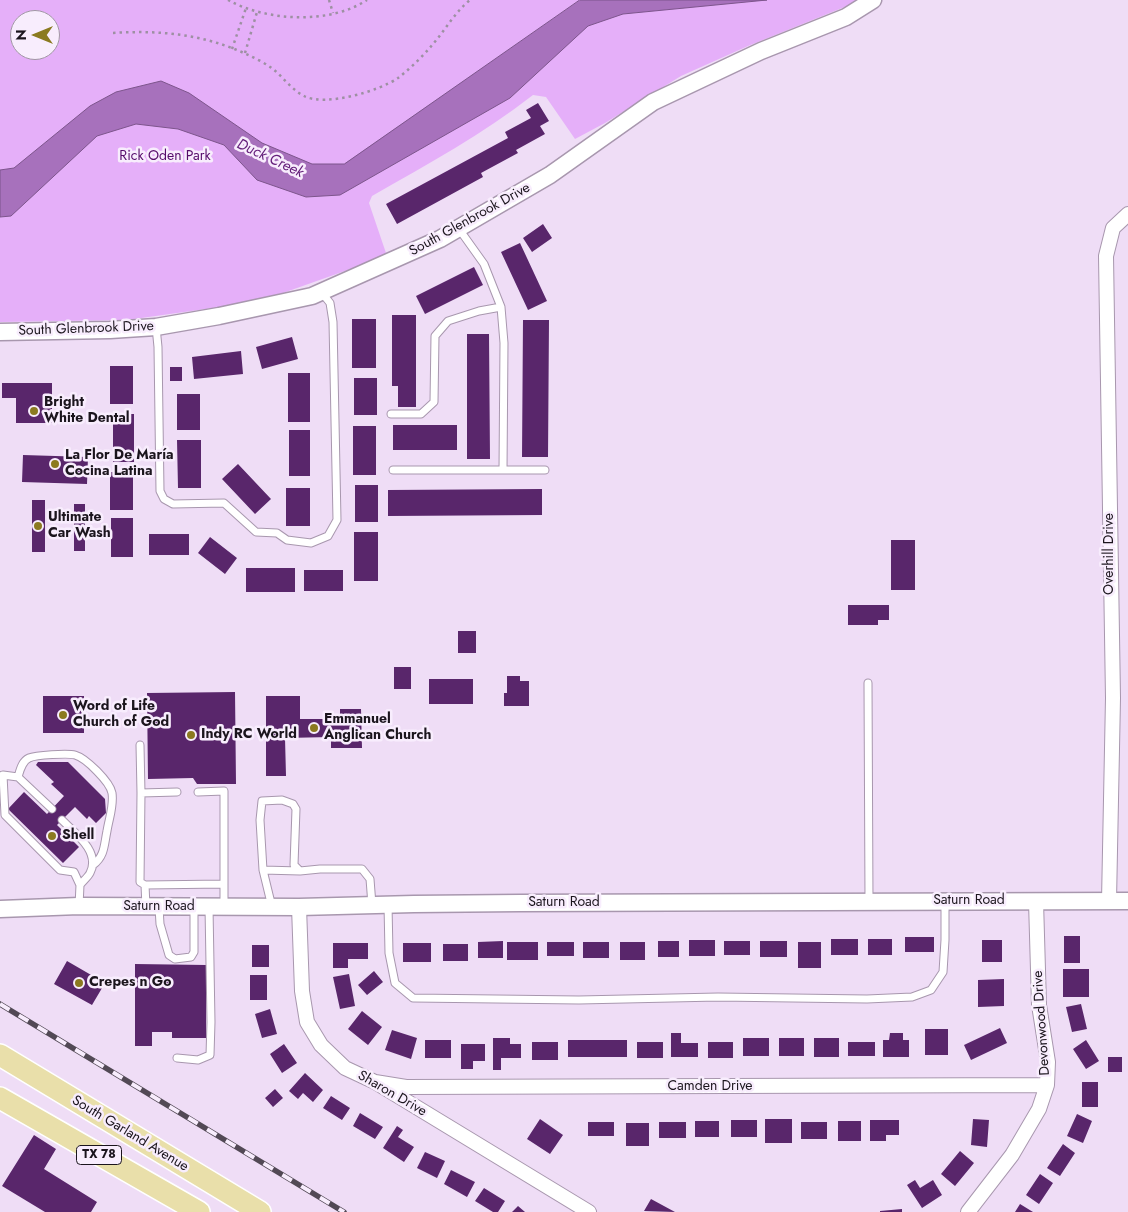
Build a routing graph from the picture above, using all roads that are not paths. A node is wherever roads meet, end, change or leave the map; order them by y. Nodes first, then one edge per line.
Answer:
1 (873, 0) edge
2 (1128, 214) edge
3 (458, 229) junction
4 (321, 293) junction
5 (501, 307) junction
6 (156, 327) junction
7 (0, 332) edge
8 (391, 414) dead end
9 (393, 470) dead end
10 (503, 470) junction
11 (545, 470) dead end
12 (868, 683) dead end
13 (140, 745) dead end
14 (1, 775) edge
15 (18, 777) junction
16 (177, 792) dead end
17 (198, 792) dead end
18 (140, 793) junction
19 (52, 809) dead end
20 (62, 820) dead end
21 (93, 865) junction
22 (263, 870) junction
23 (300, 871) junction
24 (224, 884) junction
25 (80, 885) junction
26 (145, 885) junction
27 (1036, 901) junction
28 (1109, 901) junction
29 (1128, 901) edge
30 (869, 902) junction
31 (945, 902) junction
32 (380, 905) junction
33 (79, 906) junction
34 (152, 907) junction
35 (209, 907) junction
36 (272, 907) junction
37 (299, 908) junction
38 (0, 909) edge
39 (0, 1055) edge
40 (176, 1058) dead end
41 (375, 1082) junction
42 (1047, 1085) junction
43 (0, 1098) edge
44 (199, 1212) edge
45 (260, 1212) edge
46 (589, 1212) edge
47 (968, 1212) edge

1 - 3 street, South Glenbrook Drive
2 - 28 street, Overhill Drive
3 - 4 street, South Glenbrook Drive
3 - 5 lane
4 - 6 street, South Glenbrook Drive
4 - 6 lane
5 - 8 lane
5 - 10 lane
6 - 7 street, South Glenbrook Drive
9 - 10 lane
10 - 11 lane
12 - 30 lane
13 - 18 lane
14 - 15 lane
14 - 25 lane
15 - 19 lane
15 - 21 lane
16 - 18 lane
17 - 24 lane
18 - 26 lane
20 - 21 lane
21 - 25 lane
22 - 23 lane
22 - 23 lane
22 - 36 lane
23 - 32 lane
24 - 26 lane
24 - 35 lane
25 - 33 lane
26 - 34 lane
27 - 28 street, Saturn Road
27 - 31 street, Saturn Road
27 - 42 street, Devonwood Drive
28 - 29 street, Saturn Road
30 - 31 street, Saturn Road
30 - 32 street, Saturn Road
31 - 32 lane
32 - 37 street, Saturn Road
33 - 34 street, Saturn Road
33 - 38 street, Saturn Road
34 - 35 street, Saturn Road
34 - 35 lane
35 - 36 street, Saturn Road
35 - 40 lane
36 - 37 street, Saturn Road
37 - 41 street, Sharon Drive
39 - 45 main road, South Garland Avenue / TX 78
41 - 42 street, Camden Drive
41 - 46 street, Sharon Drive
42 - 47 street, Devonwood Drive
43 - 44 main road, TX 78

